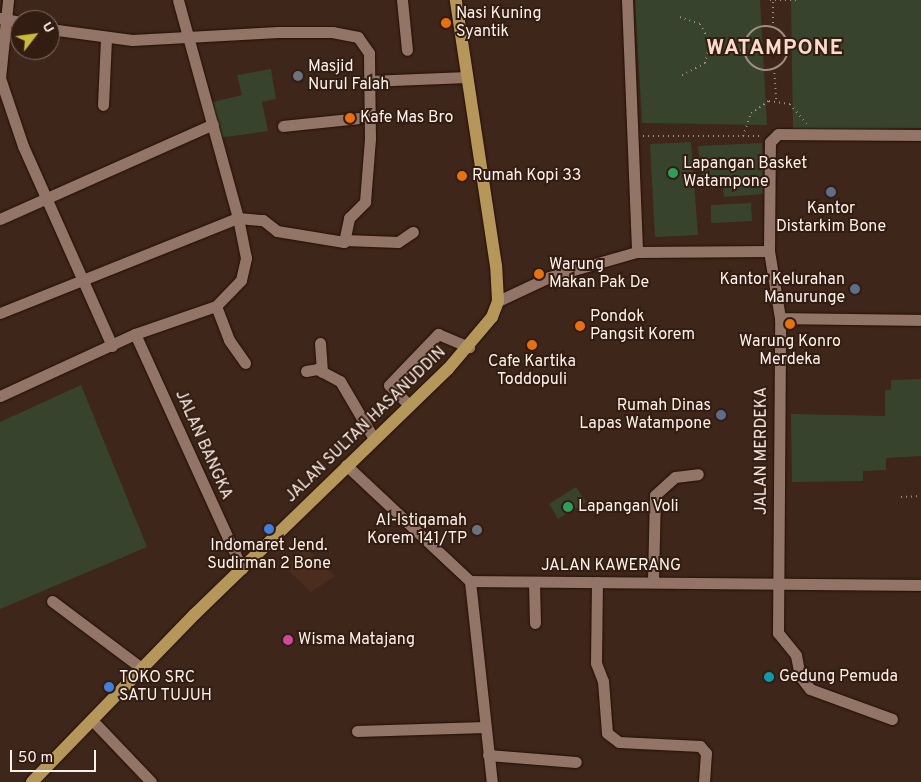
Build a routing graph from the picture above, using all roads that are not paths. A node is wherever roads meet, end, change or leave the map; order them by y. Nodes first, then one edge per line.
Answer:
1 (8, 0) edge
2 (178, 0) edge
3 (402, 0) edge
4 (456, 0) edge
5 (627, 0) edge
6 (3, 19) edge
7 (60, 31) edge
8 (106, 38) junction
9 (188, 39) junction
10 (408, 50) dead end
11 (467, 77) junction
12 (0, 78) edge
13 (368, 81) junction
14 (102, 105) dead end
15 (369, 117) junction
16 (212, 124) junction
17 (283, 126) dead end
18 (921, 135) edge
19 (48, 198) junction
20 (238, 218) junction
21 (0, 219) edge
22 (413, 232) dead end
23 (345, 240) junction
24 (769, 251) junction
25 (637, 252) junction
26 (82, 281) junction
27 (498, 301) junction
28 (216, 306) junction
29 (0, 313) edge
30 (780, 318) junction
31 (921, 320) edge
32 (135, 334) junction
33 (320, 343) dead end
34 (112, 346) junction
35 (469, 347) junction
36 (245, 363) dead end
37 (306, 371) dead end
38 (322, 372) junction
39 (0, 396) edge
40 (409, 405) junction
41 (374, 439) junction
42 (346, 465) junction
43 (698, 474) dead end
44 (242, 570) junction
45 (470, 581) junction
46 (653, 581) junction
47 (597, 582) junction
48 (534, 583) junction
49 (779, 584) junction
50 (921, 585) edge
51 (52, 601) dead end
52 (534, 623) dead end
53 (143, 669) junction
54 (892, 719) dead end
55 (93, 721) junction
56 (485, 727) junction
57 (358, 731) dead end
58 (488, 755) junction
59 (576, 762) dead end
60 (32, 782) edge
61 (151, 782) edge
62 (492, 782) edge
63 (704, 782) edge

1 - 6 street
2 - 9 street
3 - 10 street
4 - 11 main road
5 - 25 street
6 - 12 street
7 - 8 street
8 - 9 street
8 - 14 street
9 - 13 street
9 - 16 street
11 - 13 street
11 - 27 main road
12 - 19 street
13 - 15 street
15 - 17 street
15 - 23 street
16 - 19 street
16 - 20 street
18 - 24 street
19 - 21 street
19 - 26 street
20 - 23 street
20 - 26 street
20 - 28 street
22 - 23 street
24 - 25 street
24 - 30 street, JALAN MERDEKA
25 - 27 street
26 - 29 street
26 - 34 street
27 - 35 main road, JALAN SULTAN HASANUDDIN
28 - 32 street
28 - 36 street
30 - 31 street
30 - 49 street, JALAN MERDEKA
32 - 34 street
32 - 44 street, JALAN BANGKA
33 - 38 street
34 - 39 street
35 - 40 main road, JALAN SULTAN HASANUDDIN
35 - 40 street
37 - 38 street
38 - 41 street
40 - 41 main road, JALAN SULTAN HASANUDDIN
41 - 42 main road, JALAN SULTAN HASANUDDIN
42 - 44 main road, JALAN SULTAN HASANUDDIN
42 - 45 street
43 - 46 street
44 - 53 main road, JALAN SULTAN HASANUDDIN
45 - 48 street, JALAN KAWERANG
45 - 56 street
46 - 47 street, JALAN KAWERANG
46 - 49 street, JALAN KAWERANG
47 - 48 street, JALAN KAWERANG
47 - 63 street
48 - 52 street
49 - 50 street, JALAN KAWERANG
49 - 54 street, JALAN MERDEKA
51 - 53 street
53 - 55 main road, JALAN SULTAN HASANUDDIN
55 - 60 main road, JALAN SULTAN HASANUDDIN
55 - 61 street
56 - 57 street
56 - 58 street
58 - 59 street
58 - 62 street

